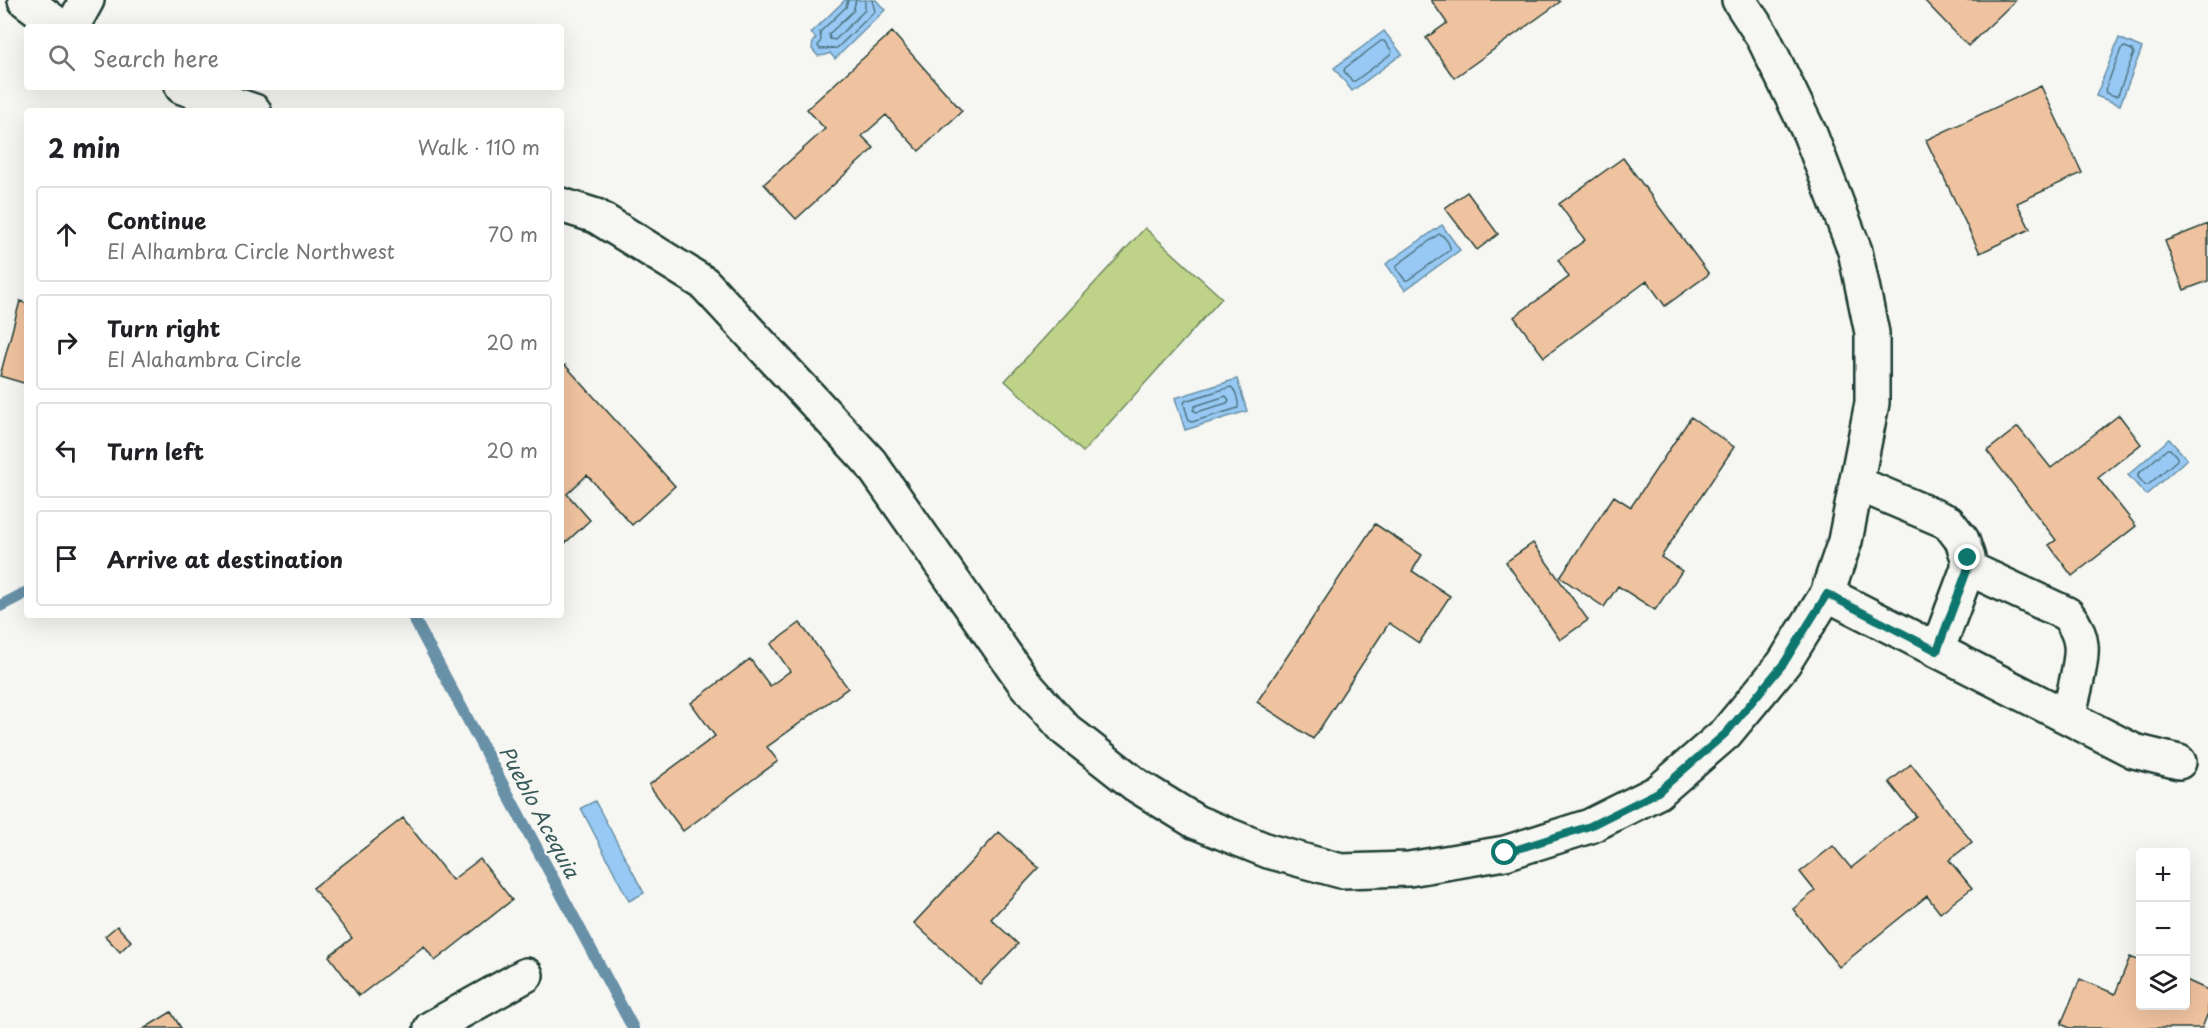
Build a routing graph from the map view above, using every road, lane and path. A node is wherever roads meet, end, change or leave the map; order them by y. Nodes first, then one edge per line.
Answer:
1 (25, 0) edge
2 (87, 0) edge
3 (1739, 0) edge
4 (56, 24) edge
5 (74, 24) edge
6 (191, 90) edge
7 (245, 108) edge
8 (564, 206) edge
9 (1856, 483) junction
10 (1968, 568) junction
11 (1827, 594) junction
12 (1937, 651) junction
13 (2068, 717) junction
14 (2179, 762) dead end
15 (526, 975) dead end
16 (431, 1028) edge

1 - 4 street
2 - 5 street
3 - 9 street
6 - 7 street
8 - 11 street
9 - 10 street
9 - 11 street
10 - 12 street
10 - 13 street
11 - 12 street
12 - 13 street
13 - 14 street
15 - 16 street

